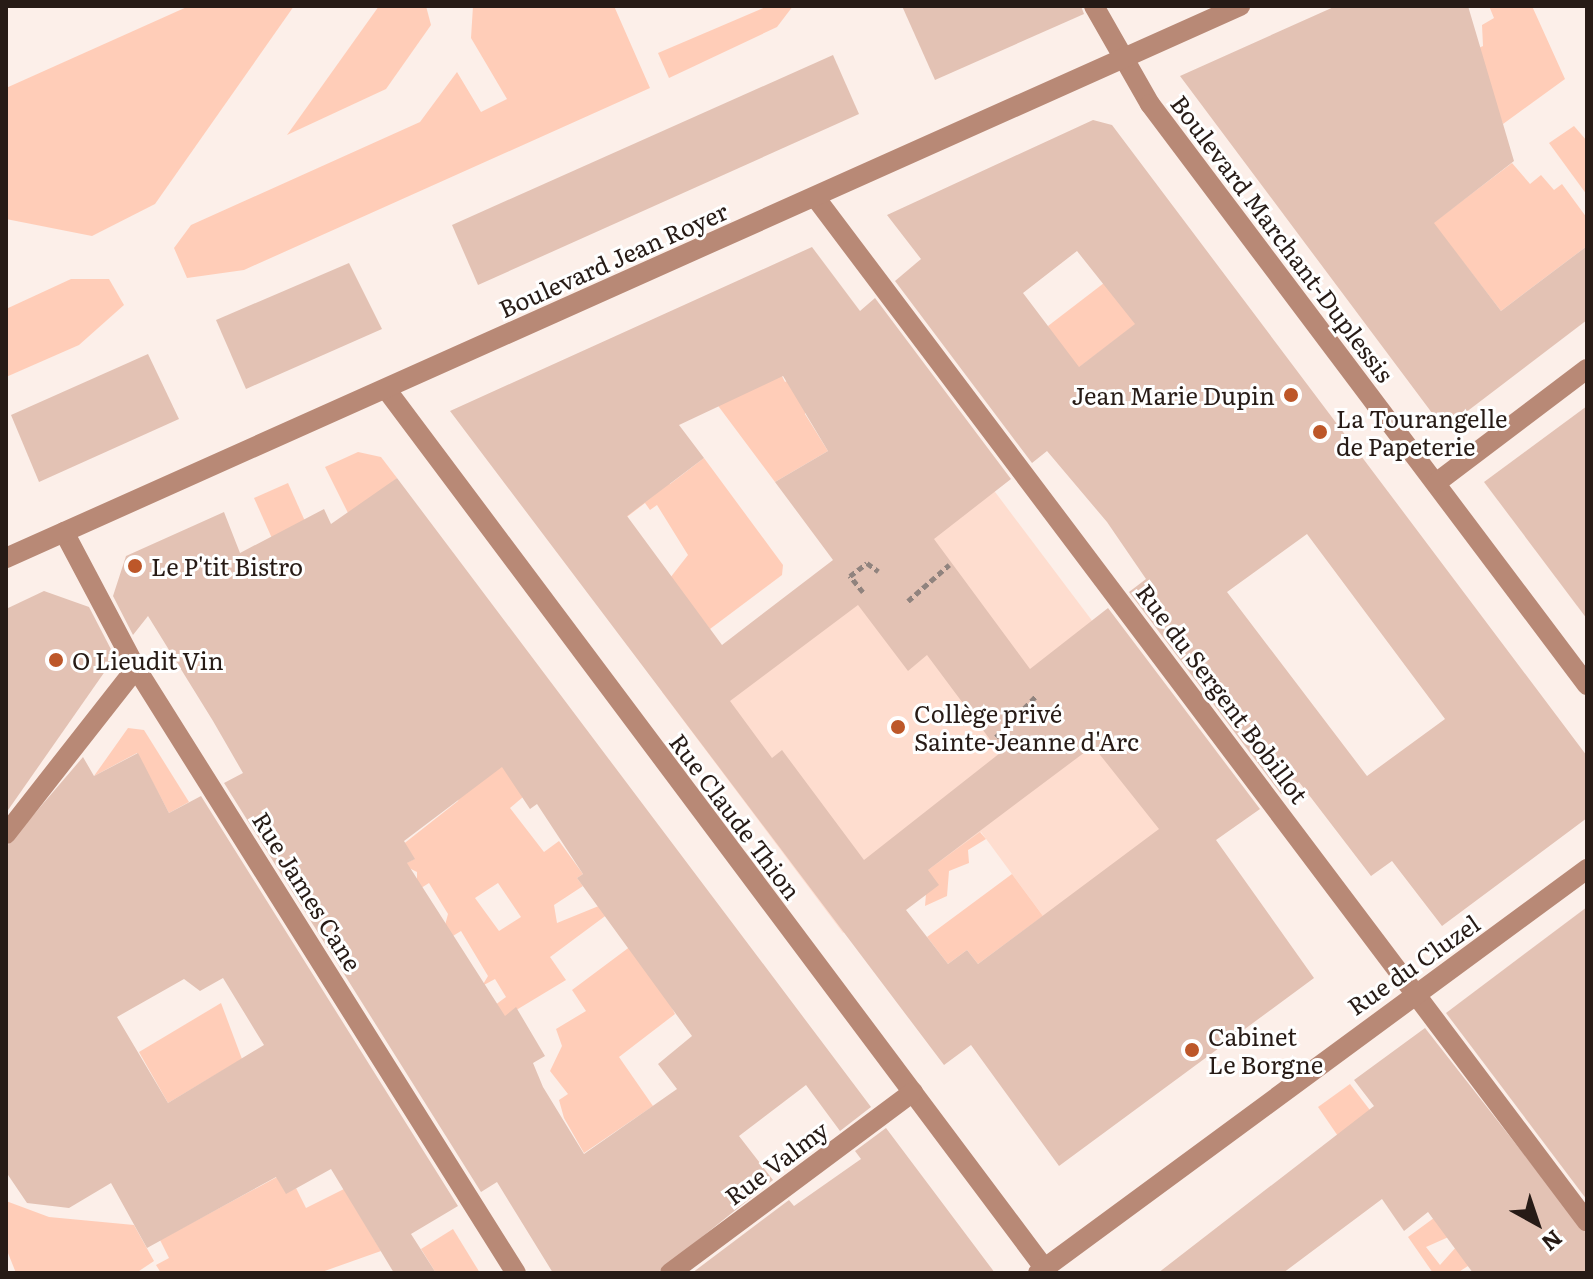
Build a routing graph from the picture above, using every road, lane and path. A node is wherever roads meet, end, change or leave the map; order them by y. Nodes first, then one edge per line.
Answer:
1 (1094, 6) edge
2 (1240, 6) edge
3 (1122, 59) junction
4 (815, 197) junction
5 (1587, 369) edge
6 (386, 389) junction
7 (1436, 483) junction
8 (64, 532) junction
9 (6, 558) edge
10 (949, 565) dead end
11 (878, 571) dead end
12 (863, 592) dead end
13 (908, 601) dead end
14 (136, 668) junction
15 (1587, 685) edge
16 (1036, 696) dead end
17 (996, 737) dead end
18 (6, 834) edge
19 (1587, 869) edge
20 (1416, 995) junction
21 (913, 1092) junction
22 (1587, 1222) edge
23 (1044, 1271) edge
24 (516, 1273) edge
25 (670, 1273) edge

1 - 3 street, Boulevard Marchant-Duplessis
2 - 3 street, Boulevard Jean Royer
3 - 4 street, Boulevard Jean Royer
3 - 7 street, Boulevard Marchant-Duplessis
4 - 6 street, Boulevard Jean Royer
4 - 20 street, Rue du Sergent Bobillot
5 - 7 street
6 - 8 street, Boulevard Jean Royer
6 - 21 street, Rue Claude Thion
7 - 15 street, Boulevard Marchant-Duplessis
8 - 9 street, Boulevard Jean Royer
8 - 14 street, Rue James Cane
10 - 13 path
11 - 12 path
14 - 18 street
14 - 24 street, Rue James Cane
16 - 17 path
19 - 20 street, Rue du Cluzel
20 - 22 street, Rue du Sergent Bobillot
20 - 23 street, Rue du Cluzel
21 - 23 street, Rue Claude Thion
21 - 25 street, Rue Valmy

